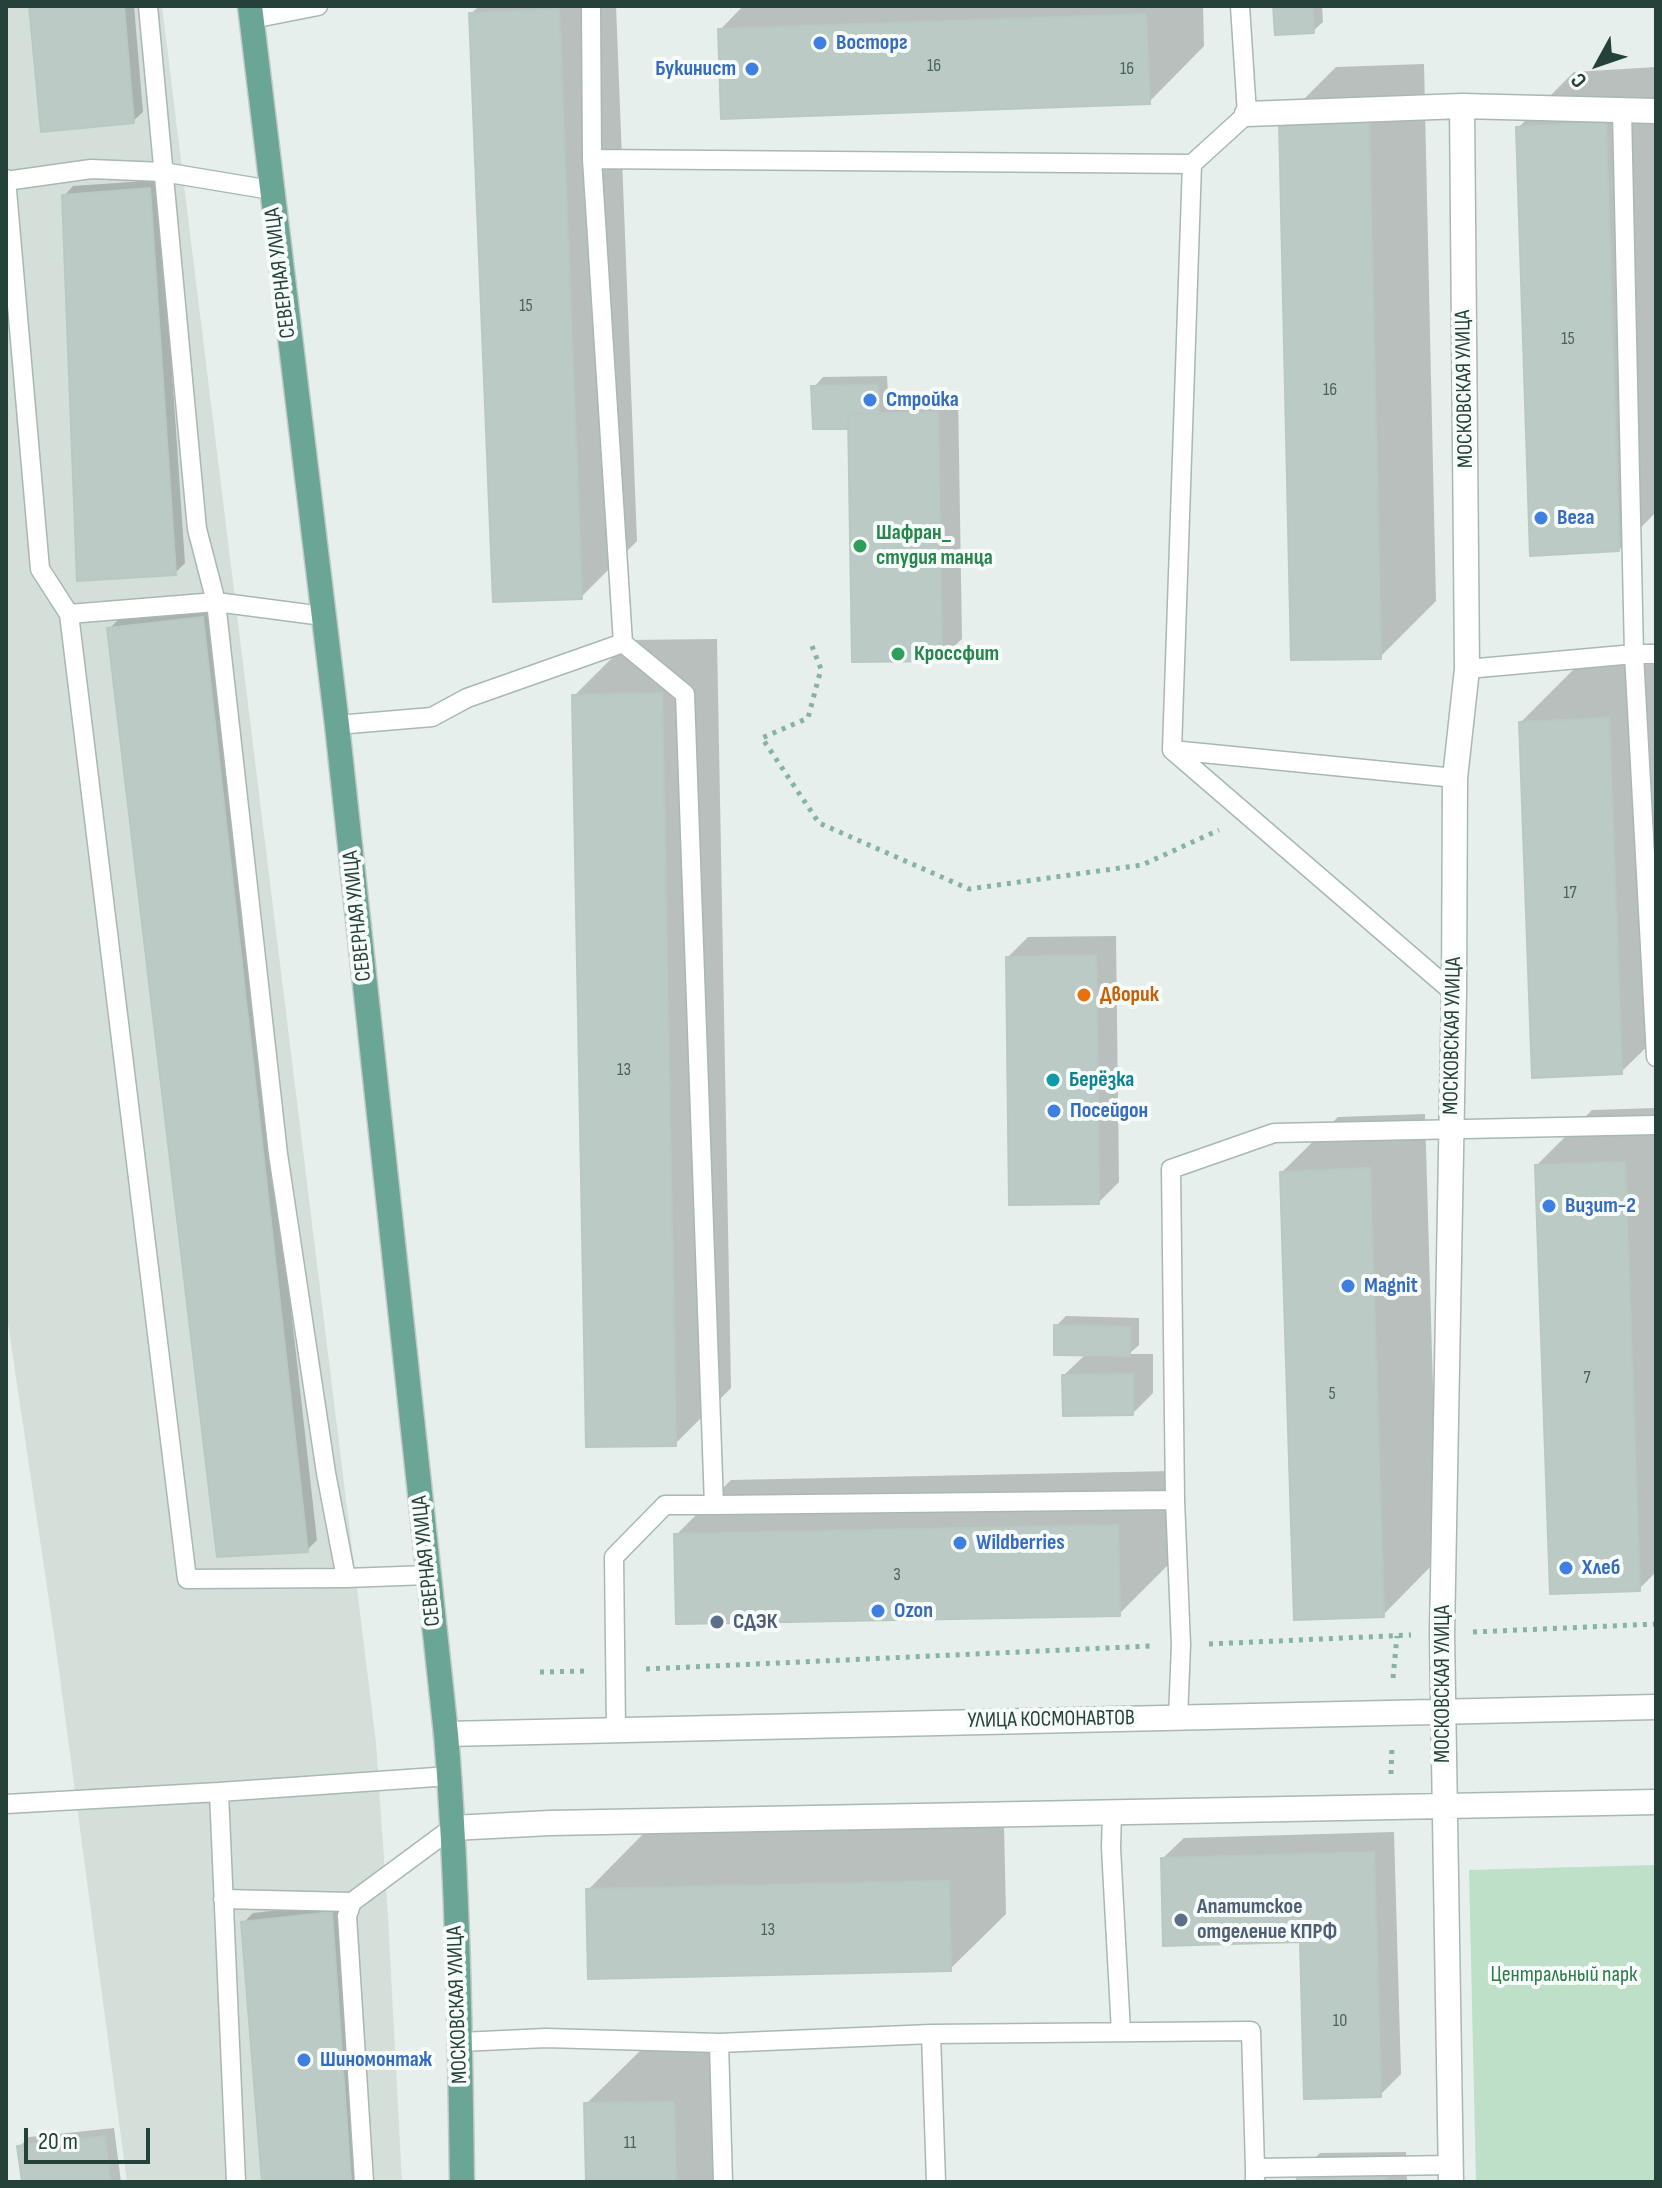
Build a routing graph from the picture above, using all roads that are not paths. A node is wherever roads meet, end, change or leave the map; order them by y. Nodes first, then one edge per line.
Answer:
1 (148, 6) edge
2 (318, 6) edge
3 (591, 6) edge
4 (1240, 6) edge
5 (251, 12) edge
6 (1462, 106) junction
7 (1622, 111) junction
8 (1656, 111) edge
9 (1247, 114) junction
10 (592, 159) junction
11 (1192, 164) junction
12 (163, 172) junction
13 (6, 180) edge
14 (271, 190) junction
15 (216, 602) junction
16 (69, 614) junction
17 (323, 616) junction
18 (623, 643) junction
19 (1634, 654) junction
20 (1656, 654) edge
21 (1467, 669) junction
22 (337, 725) junction
23 (1172, 750) junction
24 (1455, 778) junction
25 (1454, 993) junction
26 (1656, 1057) edge
27 (1656, 1125) edge
28 (1452, 1129) junction
29 (1175, 1500) junction
30 (714, 1505) junction
31 (428, 1575) junction
32 (346, 1578) junction
33 (1656, 1707) edge
34 (1443, 1712) junction
35 (1178, 1718) junction
36 (616, 1730) junction
37 (446, 1734) junction
38 (450, 1776) junction
39 (219, 1792) junction
40 (1656, 1802) edge
41 (6, 1804) edge
42 (1444, 1805) junction
43 (1112, 1811) junction
44 (452, 1828) junction
45 (223, 1899) junction
46 (352, 1902) junction
47 (1121, 2032) junction
48 (931, 2034) junction
49 (461, 2042) junction
50 (719, 2043) junction
51 (1451, 2174) edge
52 (1255, 2175) edge
53 (236, 2182) edge
54 (364, 2182) edge
55 (462, 2182) edge
56 (723, 2182) edge
57 (936, 2182) edge

1 - 12 lane
2 - 5 lane
3 - 10 lane
4 - 9 lane
5 - 14 main road, СЕВЕРНАЯ УЛИЦА
6 - 7 street
6 - 9 street
6 - 21 street, МОСКОВСКАЯ УЛИЦА
7 - 8 street
7 - 19 lane
9 - 11 lane
10 - 11 lane
10 - 18 lane
11 - 23 lane
12 - 13 lane
12 - 14 lane
12 - 15 lane
13 - 16 lane
14 - 17 main road, СЕВЕРНАЯ УЛИЦА
15 - 16 lane
15 - 17 lane
15 - 32 lane
16 - 32 lane
17 - 22 main road, СЕВЕРНАЯ УЛИЦА
18 - 22 lane
18 - 30 lane
19 - 20 lane
19 - 21 lane
19 - 26 lane
21 - 24 street, МОСКОВСКАЯ УЛИЦА
22 - 31 main road, СЕВЕРНАЯ УЛИЦА
23 - 24 lane
23 - 25 lane
24 - 25 street, МОСКОВСКАЯ УЛИЦА
25 - 28 street, МОСКОВСКАЯ УЛИЦА
27 - 28 lane
28 - 29 lane
28 - 34 street, МОСКОВСКАЯ УЛИЦА
29 - 30 lane
29 - 35 lane
30 - 36 lane
31 - 32 lane
31 - 37 main road, СЕВЕРНАЯ УЛИЦА
33 - 34 street, УЛИЦА КОСМОНАВТОВ
34 - 35 street, УЛИЦА КОСМОНАВТОВ
34 - 42 street, МОСКОВСКАЯ УЛИЦА
35 - 36 street, УЛИЦА КОСМОНАВТОВ
36 - 37 street, УЛИЦА КОСМОНАВТОВ
37 - 38 main road, СЕВЕРНАЯ УЛИЦА
38 - 39 lane
38 - 44 main road, СЕВЕРНАЯ УЛИЦА
39 - 41 lane
39 - 45 lane
40 - 42 street
42 - 43 street
42 - 51 street, МОСКОВСКАЯ УЛИЦА
43 - 44 street
43 - 47 lane
44 - 46 lane
44 - 49 main road, МОСКОВСКАЯ УЛИЦА
45 - 46 lane
45 - 53 lane
46 - 54 lane
47 - 48 lane
47 - 52 lane
48 - 50 lane
48 - 57 lane
49 - 50 lane
49 - 55 main road, МОСКОВСКАЯ УЛИЦА
50 - 56 lane
51 - 52 lane

